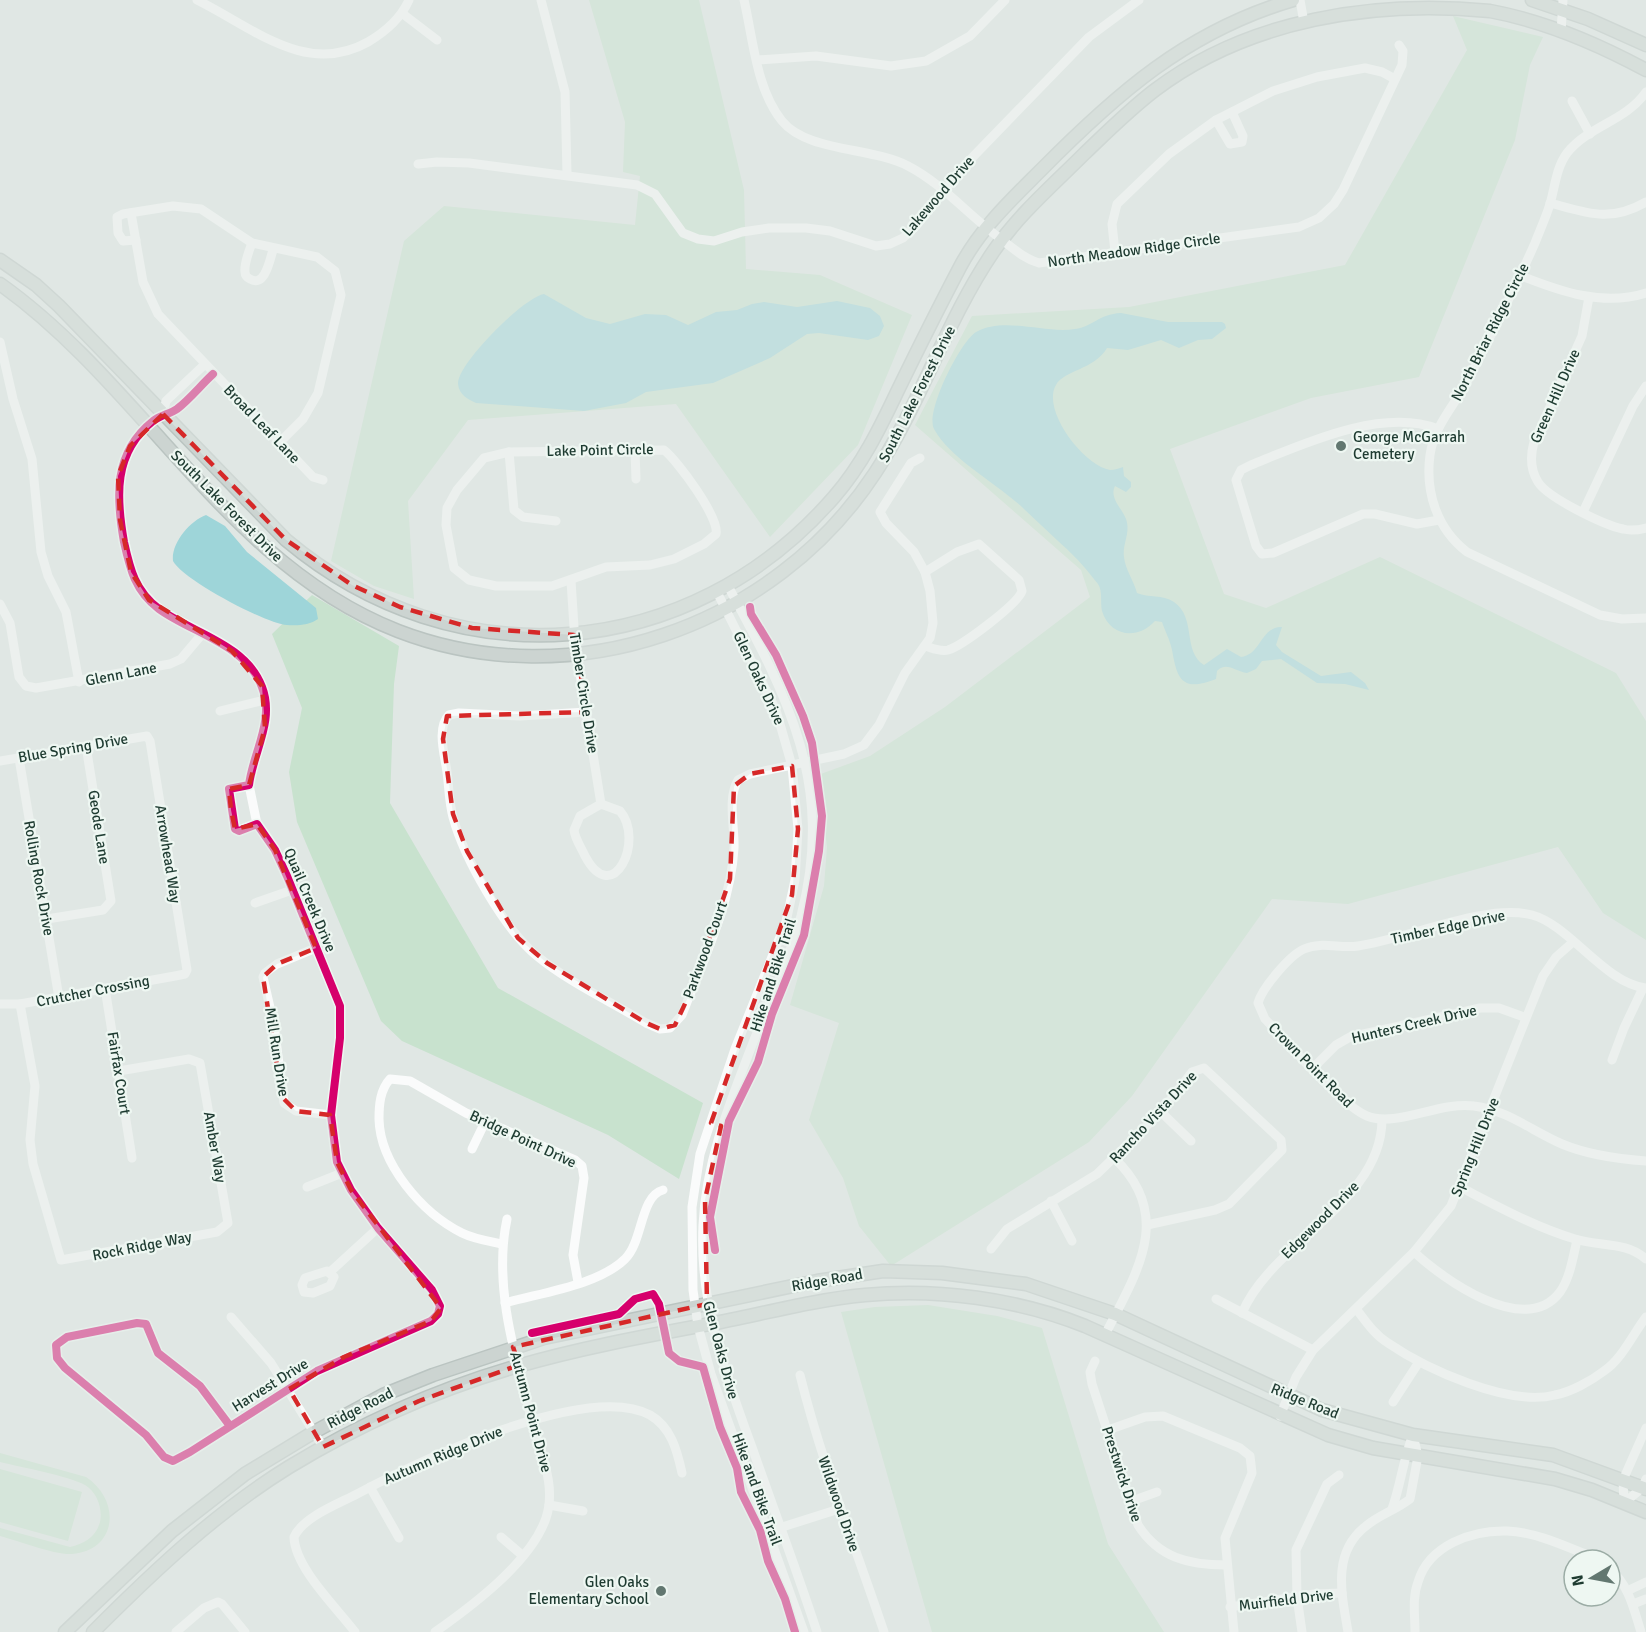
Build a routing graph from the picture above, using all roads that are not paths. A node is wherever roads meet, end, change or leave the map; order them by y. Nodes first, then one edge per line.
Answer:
1 (197, 0) edge
2 (409, 0) edge
3 (541, 0) edge
4 (744, 0) edge
5 (1005, 0) edge
6 (1138, 0) edge
7 (1293, 0) edge
8 (1299, 0) edge
9 (1532, 0) edge
10 (1563, 5) edge
11 (403, 14) junction
12 (1303, 16) junction
13 (1561, 32) junction
14 (437, 40) dead end
15 (1399, 45) dead end
16 (1646, 45) edge
17 (758, 60) junction
18 (1646, 70) edge
19 (1395, 79) junction
20 (1646, 92) edge
21 (1572, 101) dead end
22 (1232, 112) junction
23 (1216, 120) junction
24 (789, 128) junction
25 (1590, 134) junction
26 (782, 136) dead end
27 (418, 164) dead end
28 (567, 174) junction
29 (944, 191) junction
30 (1646, 202) edge
31 (1550, 203) junction
32 (131, 213) junction
33 (985, 229) junction
34 (136, 240) junction
35 (1002, 240) junction
36 (252, 243) junction
37 (273, 250) junction
38 (1115, 252) junction
39 (0, 260) edge
40 (1519, 275) junction
41 (0, 284) edge
42 (1646, 293) edge
43 (1590, 297) junction
44 (0, 342) edge
45 (204, 365) junction
46 (213, 374) junction
47 (1646, 386) edge
48 (163, 414) junction
49 (147, 425) junction
50 (1438, 429) junction
51 (280, 441) junction
52 (636, 451) junction
53 (509, 452) junction
54 (920, 458) dead end
55 (636, 479) dead end
56 (323, 480) dead end
57 (1583, 512) junction
58 (1439, 520) junction
59 (556, 521) dead end
60 (1646, 528) edge
61 (925, 572) junction
62 (571, 581) junction
63 (722, 589) junction
64 (0, 604) edge
65 (731, 607) junction
66 (1646, 618) edge
67 (203, 633) junction
68 (574, 635) junction
69 (925, 646) junction
70 (577, 653) junction
71 (79, 682) junction
72 (266, 700) junction
73 (220, 711) dead end
74 (587, 712) junction
75 (147, 736) joint
76 (86, 746) junction
77 (19, 758) junction
78 (0, 761) edge
79 (806, 763) junction
80 (792, 766) junction
81 (249, 785) junction
82 (601, 804) junction
83 (257, 824) junction
84 (292, 890) junction
85 (255, 903) dead end
86 (47, 919) junction
87 (1573, 942) junction
88 (316, 948) junction
89 (185, 974) joint
90 (105, 988) junction
91 (1644, 988) edge
92 (59, 998) junction
93 (0, 1004) edge
94 (20, 1004) junction
95 (1258, 1006) joint
96 (1524, 1017) junction
97 (1612, 1060) dead end
98 (1313, 1068) junction
99 (119, 1071) junction
100 (1490, 1109) junction
101 (1161, 1112) junction
102 (331, 1115) junction
103 (1382, 1120) junction
104 (485, 1122) junction
105 (711, 1123) junction
106 (721, 1126) junction
107 (1191, 1141) dead end
108 (472, 1149) dead end
109 (132, 1158) dead end
110 (1114, 1158) junction
111 (1646, 1161) edge
112 (342, 1173) junction
113 (307, 1187) dead end
114 (1460, 1187) junction
115 (663, 1190) dead end
116 (1051, 1201) junction
117 (507, 1219) dead end
118 (1148, 1225) junction
119 (378, 1228) junction
120 (224, 1229) joint
121 (1577, 1240) junction
122 (1071, 1241) dead end
123 (502, 1244) junction
124 (991, 1249) dead end
125 (1414, 1252) junction
126 (1646, 1259) edge
127 (330, 1272) dead end
128 (817, 1281) junction
129 (578, 1282) junction
130 (1216, 1299) dead end
131 (820, 1301) junction
132 (505, 1303) junction
133 (701, 1305) junction
134 (1357, 1310) junction
135 (1242, 1313) junction
136 (438, 1314) joint
137 (1115, 1314) junction
138 (231, 1317) dead end
139 (1646, 1317) edge
140 (711, 1324) junction
141 (698, 1326) junction
142 (1105, 1335) junction
143 (513, 1347) junction
144 (1313, 1350) junction
145 (1095, 1361) dead end
146 (1419, 1362) junction
147 (519, 1365) junction
148 (800, 1375) dead end
149 (289, 1389) junction
150 (1288, 1396) junction
151 (1393, 1402) dead end
152 (1280, 1416) junction
153 (531, 1420) junction
154 (230, 1426) junction
155 (1646, 1428) edge
156 (1107, 1430) junction
157 (314, 1432) junction
158 (1413, 1435) junction
159 (323, 1447) junction
160 (1405, 1454) junction
161 (1418, 1456) junction
162 (682, 1473) dead end
163 (1339, 1475) dead end
164 (1623, 1480) junction
165 (1645, 1485) edge
166 (370, 1487) junction
167 (1157, 1492) dead end
168 (1129, 1502) junction
169 (1624, 1503) junction
170 (549, 1504) junction
171 (839, 1509) junction
172 (1392, 1509) junction
173 (583, 1511) dead end
174 (1646, 1512) edge
175 (780, 1528) junction
176 (768, 1532) junction
177 (501, 1537) dead end
178 (399, 1538) dead end
179 (1567, 1548) edge
180 (522, 1555) junction
181 (1226, 1565) junction
182 (1622, 1582) edge
183 (1646, 1582) edge
184 (108, 1590) junction
185 (1627, 1591) junction
186 (1342, 1593) junction
187 (1297, 1598) junction
188 (1646, 1599) edge
189 (1633, 1604) junction
190 (1230, 1607) junction
191 (66, 1632) edge
192 (92, 1632) edge
193 (176, 1632) edge
194 (245, 1632) edge
195 (355, 1632) edge
196 (435, 1632) edge
197 (804, 1632) edge
198 (818, 1632) edge
199 (884, 1632) edge
200 (1234, 1632) edge
201 (1302, 1632) edge
202 (1348, 1632) edge
203 (1415, 1632) edge
204 (1641, 1632) edge

1 - 11 street
2 - 11 street
3 - 28 street
4 - 17 street, North Meadow Ridge Circle
5 - 17 street
6 - 29 street, Lakewood Drive
7 - 33 main road, South Lake Forest Drive
8 - 12 street
9 - 10 main road
10 - 13 street
10 - 16 main road
11 - 14 street
12 - 13 main road, South Lake Forest Drive
12 - 35 main road, South Lake Forest Drive
13 - 18 main road, South Lake Forest Drive
15 - 19 street, North Meadow Ridge Circle
17 - 24 street, North Meadow Ridge Circle
19 - 22 street
19 - 38 street, North Meadow Ridge Circle
20 - 25 street, North Briar Ridge Circle
21 - 25 street
22 - 23 street
22 - 23 street
23 - 38 street
24 - 26 street
24 - 29 street, North Meadow Ridge Circle
25 - 31 street, North Briar Ridge Circle
27 - 28 street, Lakewood Drive
28 - 29 street, Lakewood Drive
29 - 33 street, North Meadow Ridge Circle
30 - 31 street
31 - 40 street, North Briar Ridge Circle
32 - 34 street, Broad Leaf Lane
32 - 34 street
32 - 36 street
33 - 35 street, North Meadow Ridge Circle
33 - 63 main road, South Lake Forest Drive
34 - 45 street, Broad Leaf Lane
35 - 38 street, North Meadow Ridge Circle
35 - 65 main road, South Lake Forest Drive
36 - 37 street
36 - 37 street
37 - 51 street
39 - 48 main road, South Lake Forest Drive
40 - 43 street
40 - 50 street, North Briar Ridge Circle
41 - 49 main road, South Lake Forest Drive
42 - 43 street
43 - 57 street, Green Hill Drive
44 - 71 street
45 - 46 street, Broad Leaf Lane
45 - 48 street
46 - 48 street, Quail Creek Drive
46 - 51 street, Broad Leaf Lane
47 - 57 street
48 - 49 street, Quail Creek Drive
48 - 68 main road, South Lake Forest Drive
49 - 67 street, Quail Creek Drive
49 - 70 main road, South Lake Forest Drive
50 - 58 street, North Briar Ridge Circle
50 - 58 street
51 - 56 street, Broad Leaf Lane
52 - 53 street, Lake Point Circle
52 - 55 street
52 - 62 street, Lake Point Circle
53 - 59 street
53 - 62 street, Lake Point Circle
54 - 61 street, Parkwood Court
57 - 60 street, Green Hill Drive
58 - 66 street, North Briar Ridge Circle
61 - 69 street, Parkwood Court
61 - 69 street
62 - 68 street, Timber Circle Drive
63 - 65 street, Glen Oaks Drive
63 - 68 main road, South Lake Forest Drive
64 - 71 street, Glenn Lane
65 - 70 main road, South Lake Forest Drive
65 - 79 street, Glen Oaks Drive
65 - 80 street, Glen Oaks Drive
67 - 71 street, Glenn Lane
67 - 72 street, Quail Creek Drive
68 - 70 street, Timber Circle Drive
69 - 79 street, Parkwood Court
70 - 74 street, Timber Circle Drive
72 - 73 street
72 - 81 street, Quail Creek Drive
74 - 80 street, Parkwood Court
74 - 82 street, Timber Circle Drive
75 - 76 street, Blue Spring Drive
75 - 89 street, Arrowhead Way
76 - 77 street, Blue Spring Drive
76 - 86 street, Geode Lane
77 - 78 street, Blue Spring Drive
77 - 86 street, Rolling Rock Drive
79 - 80 street, Parkwood Court
79 - 106 street, Glen Oaks Drive
80 - 105 street, Glen Oaks Drive
81 - 83 street, Quail Creek Drive
81 - 83 street
82 - 82 street
83 - 84 street, Quail Creek Drive
84 - 85 street
84 - 88 street, Quail Creek Drive
86 - 92 street, Rolling Rock Drive
87 - 91 street, Timber Edge Drive
87 - 95 street, Timber Edge Drive
87 - 96 street, Spring Hill Drive
88 - 102 street, Quail Creek Drive
88 - 102 street, Mill Run Drive
89 - 90 street, Crutcher Crossing
90 - 92 street, Crutcher Crossing
90 - 99 street, Fairfax Court
91 - 97 street
92 - 94 street, Crutcher Crossing
93 - 94 street, Crutcher Crossing
94 - 120 street, Rock Ridge Way
95 - 98 street, Crown Point Road
96 - 98 street, Hunters Creek Drive
96 - 100 street, Spring Hill Drive
98 - 103 street, Crown Point Road
99 - 109 street, Fairfax Court
99 - 120 street, Amber Way
100 - 103 street
100 - 111 street
100 - 114 street, Spring Hill Drive
101 - 107 street
101 - 110 street, Rancho Vista Drive
101 - 118 street, Rancho Vista Drive
102 - 112 street, Quail Creek Drive
103 - 135 street, Edgewood Drive
104 - 108 street
104 - 123 street, Bridge Point Drive
104 - 129 street, Bridge Point Drive
105 - 106 street
105 - 133 street, Glen Oaks Drive
106 - 133 street, Glen Oaks Drive
110 - 116 street, Rancho Vista Drive
110 - 118 street
112 - 113 street
112 - 119 street, Quail Creek Drive
114 - 121 street
114 - 125 street, Spring Hill Drive
115 - 129 street
116 - 122 street
116 - 124 street, Rancho Vista Drive
117 - 123 street, Autumn Point Drive
118 - 137 street
119 - 127 street
119 - 136 street, Quail Creek Drive
121 - 125 street
121 - 126 street
123 - 132 street, Autumn Point Drive
125 - 134 street, Spring Hill Drive
128 - 131 main road
128 - 133 main road, Ridge Road
128 - 137 main road, Ridge Road
129 - 132 street
130 - 135 street
131 - 140 main road, Ridge Road
131 - 142 main road, Ridge Road
132 - 143 street, Autumn Point Drive
133 - 140 street, Glen Oaks Drive
133 - 141 street, Glen Oaks Drive
133 - 143 main road, Ridge Road
134 - 144 street, Spring Hill Drive
134 - 146 street
135 - 144 street
136 - 149 street, Harvest Drive
137 - 142 street
137 - 150 main road, Ridge Road
138 - 149 street
139 - 146 street
140 - 141 main road, Ridge Road
140 - 175 street, Glen Oaks Drive
141 - 147 main road, Ridge Road
141 - 176 street, Glen Oaks Drive
142 - 152 main road, Ridge Road
143 - 147 street, Autumn Point Drive
143 - 157 main road, Ridge Road
144 - 150 street, Spring Hill Drive
145 - 156 street, Prestwick Drive
146 - 151 street
147 - 153 street, Autumn Point Drive
147 - 159 main road, Ridge Road
148 - 171 street, Wildwood Drive
149 - 154 street, Harvest Drive
149 - 157 street
150 - 152 street, Spring Hill Drive
150 - 158 main road, Ridge Road
152 - 160 main road, Ridge Road
153 - 162 street, Autumn Ridge Drive
153 - 166 street, Autumn Ridge Drive
153 - 170 street, Autumn Point Drive
154 - 154 street, Harvest Drive
155 - 164 street
156 - 168 street, Prestwick Drive
156 - 181 street
157 - 159 street
157 - 184 main road, Ridge Road
158 - 160 street
158 - 161 street
158 - 164 main road, Ridge Road
159 - 192 main road, Ridge Road
160 - 161 main road, Ridge Road
160 - 172 street
161 - 169 main road, Ridge Road
161 - 172 street
163 - 187 street
164 - 165 main road, Ridge Road
164 - 169 street
165 - 169 street
166 - 178 street
166 - 195 street, Autumn Ridge Drive
167 - 168 street
168 - 181 street, Prestwick Drive
169 - 174 main road, Ridge Road
170 - 173 street
170 - 180 street, Autumn Point Drive
171 - 175 street
171 - 199 street, Wildwood Drive
172 - 186 street
175 - 176 street
175 - 198 street, Glen Oaks Drive
176 - 197 street, Glen Oaks Drive
177 - 180 street
179 - 203 street
180 - 196 street, Autumn Point Drive
181 - 190 street
182 - 185 street
183 - 185 street
184 - 191 main road, Ridge Road
184 - 192 main road
185 - 189 street
186 - 187 street, Muirfield Drive
186 - 202 street
187 - 190 street, Muirfield Drive
187 - 201 street
188 - 189 street
189 - 204 street
190 - 200 street
193 - 194 street

